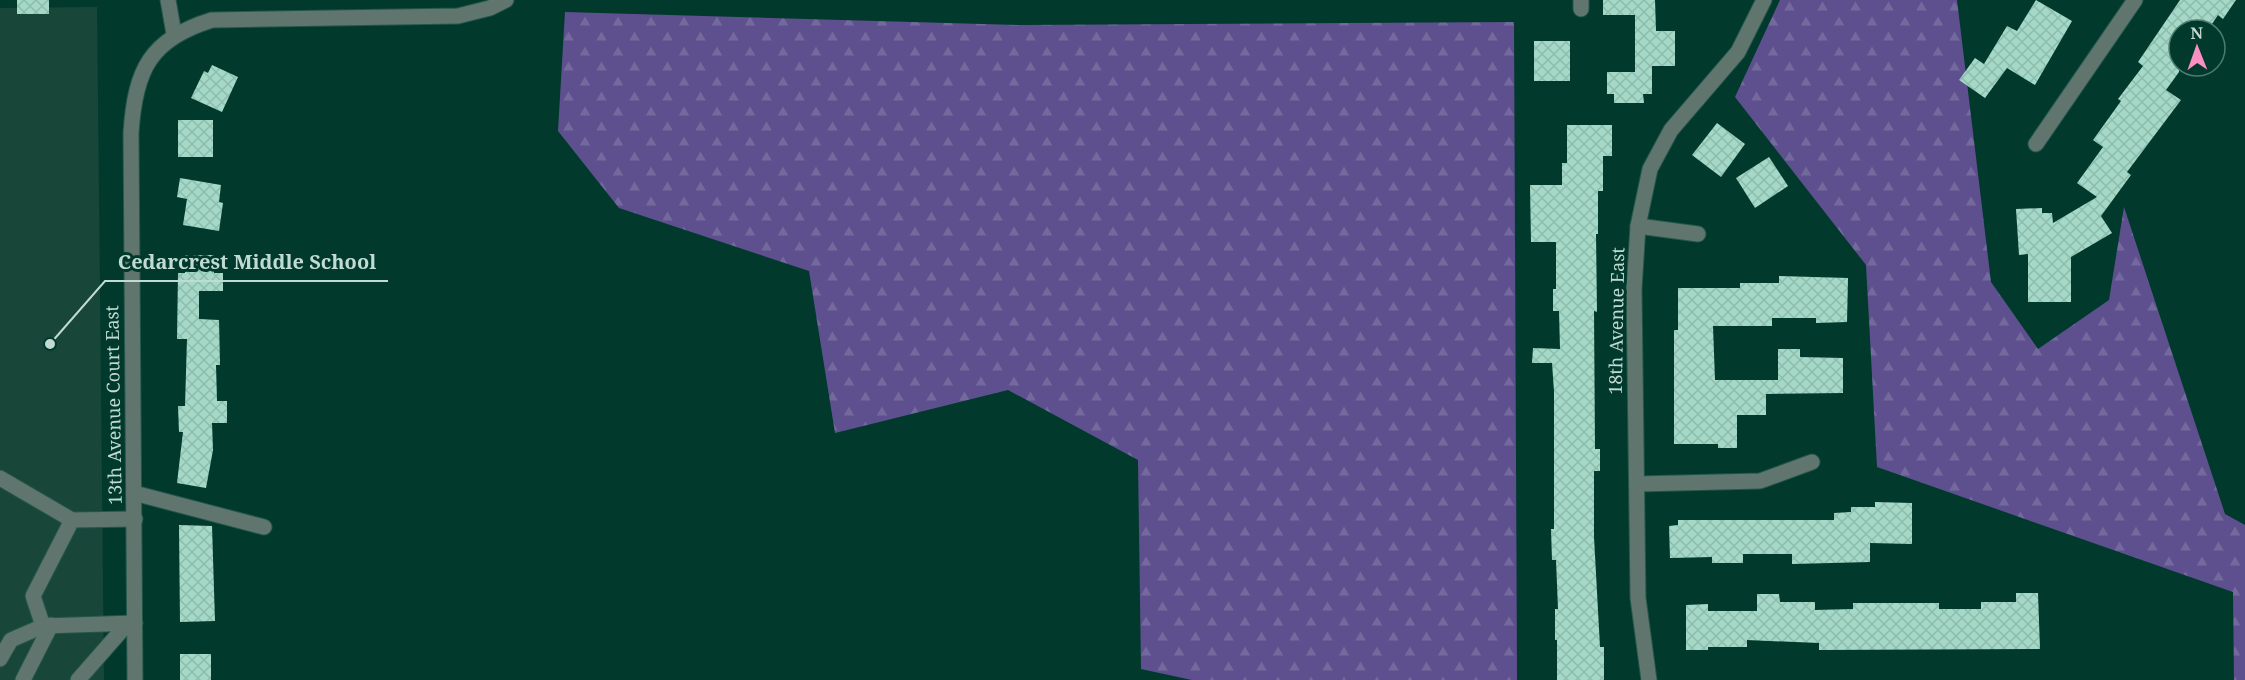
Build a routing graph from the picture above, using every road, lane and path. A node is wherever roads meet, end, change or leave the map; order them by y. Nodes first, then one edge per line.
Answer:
1 (168, 0) edge
2 (506, 0) edge
3 (1764, 0) edge
4 (2134, 0) edge
5 (174, 34) junction
6 (2036, 144) dead end
7 (1638, 226) junction
8 (1698, 234) dead end
9 (1812, 462) dead end
10 (0, 478) edge
11 (1636, 484) junction
12 (134, 493) junction
13 (135, 519) junction
14 (72, 520) junction
15 (264, 527) dead end
16 (131, 623) junction
17 (47, 625) junction
18 (0, 659) edge
19 (23, 680) edge
20 (78, 680) edge
21 (135, 680) edge
22 (1649, 680) edge

1 - 5 street
2 - 5 street
3 - 7 street, 18th Avenue East
4 - 6 street
5 - 12 street, 13th Avenue Court East
7 - 8 street
7 - 11 street, 18th Avenue East
9 - 11 street
10 - 14 street
11 - 22 street, 18th Avenue East
12 - 13 street, 13th Avenue Court East
12 - 15 street
13 - 14 street
13 - 16 street, 13th Avenue Court East
14 - 17 street
16 - 17 street
16 - 20 street
16 - 21 street, 13th Avenue Court East
17 - 18 street
17 - 19 street

